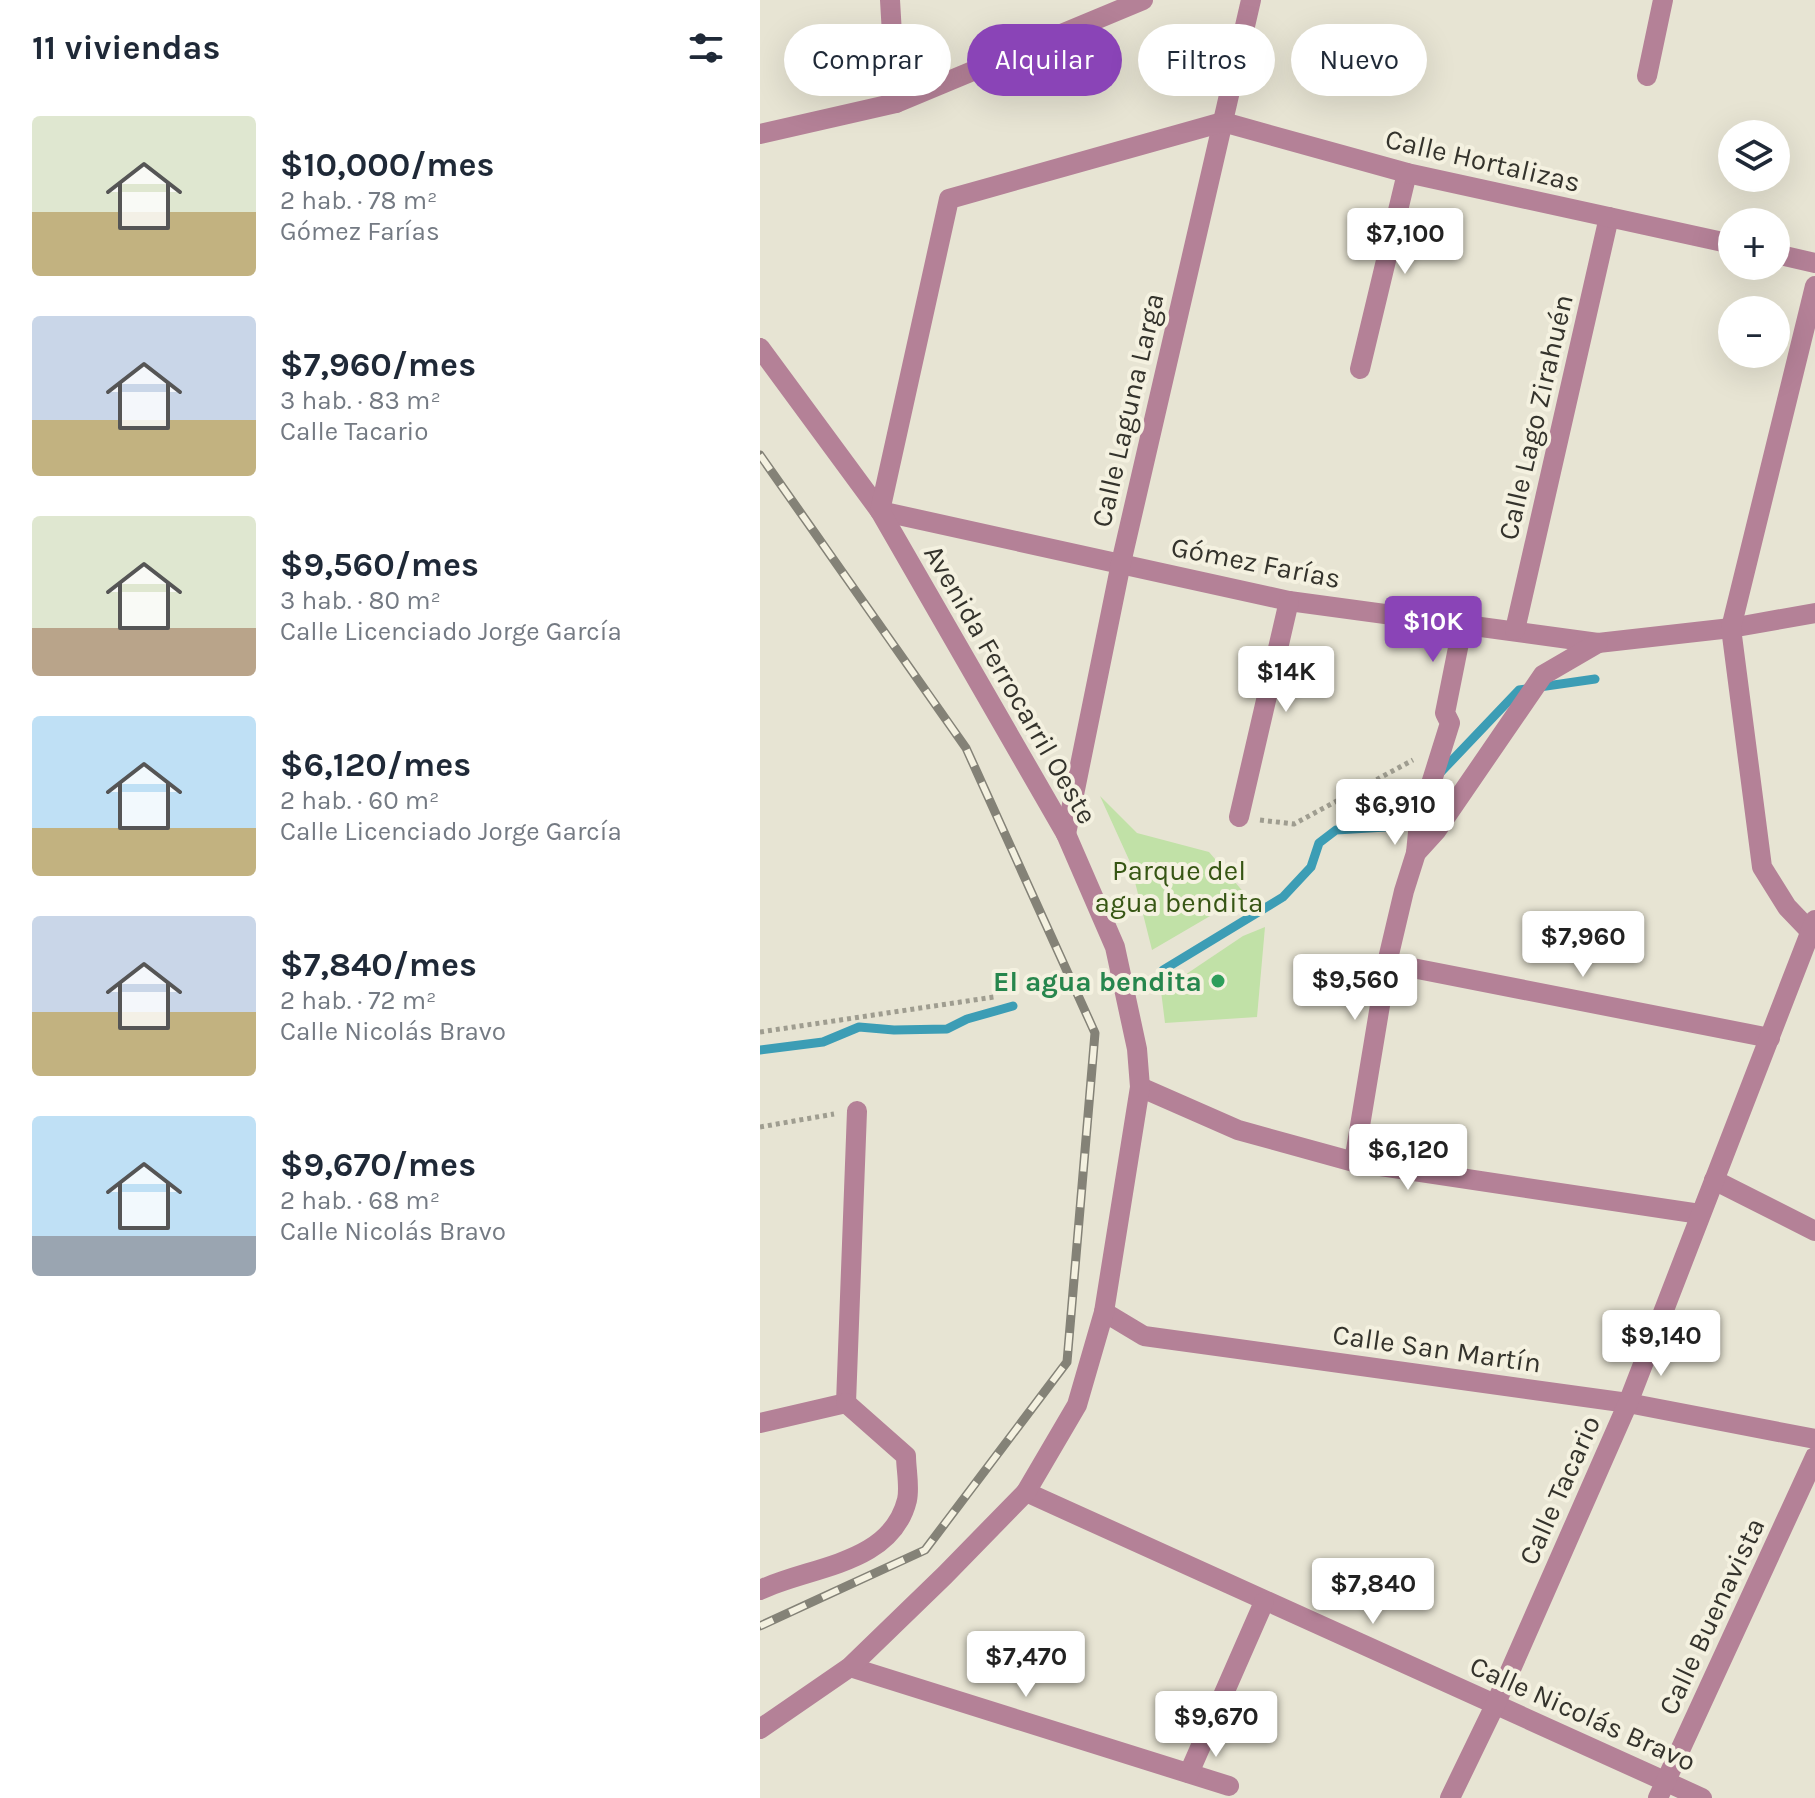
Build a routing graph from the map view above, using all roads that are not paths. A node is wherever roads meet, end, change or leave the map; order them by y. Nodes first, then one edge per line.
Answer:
1 (890, 0) edge
2 (1143, 0) edge
3 (1251, 0) edge
4 (1663, 0) edge
5 (1647, 76) dead end
6 (896, 103) junction
7 (1223, 122) junction
8 (760, 134) edge
9 (1407, 173) junction
10 (1609, 217) junction
11 (1718, 241) edge
12 (1790, 257) edge
13 (1815, 263) edge
14 (1815, 286) edge
15 (760, 348) edge
16 (1360, 369) dead end
17 (880, 511) junction
18 (1121, 563) junction
19 (1289, 601) junction
20 (1815, 613) edge
21 (1463, 623) junction
22 (1731, 628) junction
23 (1515, 630) junction
24 (1598, 643) junction
25 (1239, 817) road end
26 (1428, 826) junction
27 (1066, 834) junction
28 (1813, 926) edge
29 (1387, 963) junction
30 (1770, 1038) junction
31 (1140, 1087) junction
32 (857, 1111) road end
33 (1354, 1162) junction
34 (1714, 1180) junction
35 (1700, 1214) junction
36 (1815, 1231) edge
37 (1104, 1312) junction
38 (846, 1403) junction
39 (1628, 1403) junction
40 (760, 1423) edge
41 (1815, 1439) edge
42 (1815, 1457) edge
43 (1026, 1492) junction
44 (760, 1590) edge
45 (1264, 1602) junction
46 (850, 1667) junction
47 (1496, 1703) junction
48 (760, 1729) edge
49 (1189, 1773) junction
50 (1229, 1786) dead end
51 (1662, 1789) edge
52 (1450, 1798) edge
53 (1702, 1798) edge

1 - 6 street
2 - 6 street
3 - 7 street, Calle Laguna Larga
4 - 5 street
6 - 8 street
7 - 9 street, Calle Hortalizas
7 - 17 street
7 - 18 street, Calle Laguna Larga
9 - 10 street, Calle Hortalizas
9 - 16 street
10 - 11 street, Calle Hortalizas
10 - 23 street, Calle Lago Zirahuén
12 - 13 street
14 - 22 street
15 - 17 street, Avenida Ferrocarril Oeste
17 - 18 street, Gómez Farías
17 - 27 street, Avenida Ferrocarril Oeste
18 - 19 street, Gómez Farías
18 - 27 street, Calle Laguna Larga
19 - 21 street, Gómez Farías
19 - 25 street
20 - 22 street, Gómez Farías
21 - 23 street, Gómez Farías
21 - 26 street
22 - 24 street, Gómez Farías
22 - 28 street
23 - 24 street, Gómez Farías
24 - 26 street
26 - 29 street
27 - 31 street, Avenida Ferrocarril Oeste
28 - 30 street, Calle Tacario
29 - 30 street
29 - 33 street
30 - 34 street, Calle Tacario
31 - 33 street
31 - 37 street, Avenida Ferrocarril Oeste
32 - 38 street
33 - 35 street
34 - 35 street, Calle Tacario
34 - 36 street
35 - 39 street, Calle Tacario
37 - 39 street, Calle San Martín
37 - 43 street, Avenida Ferrocarril Oeste
38 - 40 street
38 - 44 street
39 - 41 street, Calle San Martín
39 - 47 street, Calle Tacario
42 - 51 street, Calle Buenavista
43 - 45 street, Calle Nicolás Bravo
43 - 46 street, Avenida Ferrocarril Oeste
45 - 47 street, Calle Nicolás Bravo
45 - 49 street
46 - 48 street, Avenida Ferrocarril Oeste
46 - 49 street
47 - 51 street, Calle Nicolás Bravo
47 - 52 street, Calle Tacario
49 - 50 street
51 - 53 street, Calle Nicolás Bravo

